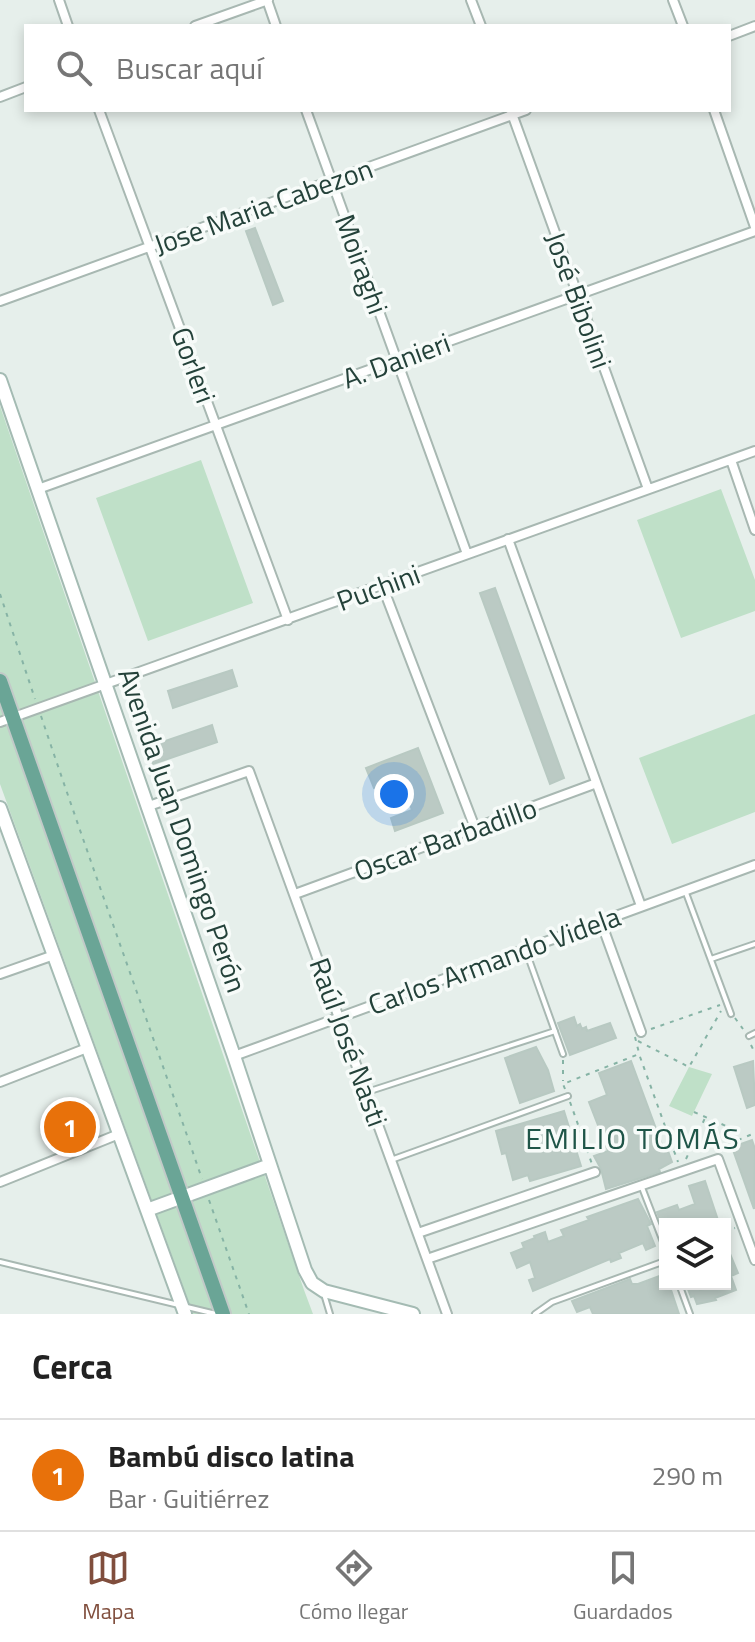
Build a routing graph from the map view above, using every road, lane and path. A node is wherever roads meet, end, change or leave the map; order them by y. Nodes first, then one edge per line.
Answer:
1 (59, 0) edge
2 (267, 0) edge
3 (471, 0) edge
4 (673, 0) edge
5 (67, 24) edge
6 (201, 24) edge
7 (275, 24) edge
8 (480, 24) edge
9 (682, 24) edge
10 (755, 26) edge
11 (731, 35) edge
12 (24, 88) edge
13 (0, 97) edge
14 (100, 112) edge
15 (307, 112) edge
16 (512, 112) edge
17 (715, 112) edge
18 (332, 180) junction
19 (755, 229) edge
20 (150, 247) junction
21 (578, 295) junction
22 (0, 301) edge
23 (397, 360) junction
24 (0, 380) edge
25 (216, 425) junction
26 (755, 451) edge
27 (731, 460) junction
28 (38, 489) junction
29 (648, 489) junction
30 (755, 530) edge
31 (508, 539) junction
32 (467, 554) junction
33 (382, 585) junction
34 (0, 594) edge
35 (288, 620) junction
36 (0, 681) edge
37 (106, 686) junction
38 (38, 709) junction
39 (6, 720) edge
40 (594, 784) junction
41 (146, 807) junction
42 (0, 808) edge
43 (475, 828) junction
44 (755, 865) edge
45 (685, 890) junction
46 (295, 894) junction
47 (641, 906) junction
48 (601, 922) junction
49 (755, 944) edge
50 (525, 949) junction
51 (54, 955) junction
52 (711, 959) junction
53 (0, 974) edge
54 (726, 1003) junction
55 (731, 1014) joint
56 (339, 1017) junction
57 (555, 1031) junction
58 (641, 1032) junction
59 (752, 1034) edge
60 (633, 1038) junction
61 (87, 1048) junction
62 (755, 1053) edge
63 (563, 1054) joint
64 (639, 1054) junction
65 (234, 1056) junction
66 (0, 1082) edge
67 (563, 1084) junction
68 (367, 1092) junction
69 (568, 1096) junction
70 (694, 1112) dead end
71 (705, 1118) junction
72 (755, 1133) edge
73 (119, 1134) junction
74 (726, 1145) junction
75 (718, 1159) junction
76 (391, 1160) junction
77 (270, 1165) junction
78 (681, 1171) junction
79 (595, 1172) joint
80 (0, 1182) edge
81 (641, 1185) junction
82 (205, 1189) junction
83 (182, 1197) junction
84 (147, 1210) junction
85 (659, 1232) edge
86 (418, 1233) junction
87 (427, 1259) junction
88 (755, 1260) edge
89 (0, 1262) edge
90 (659, 1263) edge
91 (681, 1290) edge
92 (324, 1291) junction
93 (183, 1310) edge
94 (216, 1314) edge
95 (223, 1314) edge
96 (249, 1314) edge
97 (330, 1314) edge
98 (413, 1314) edge
99 (447, 1314) edge
100 (535, 1314) edge
101 (690, 1314) edge

1 - 5 street
2 - 6 street
2 - 7 street
3 - 8 street
4 - 9 street
10 - 11 street
12 - 13 street
14 - 20 street, Gorleri
15 - 18 street, Moiraghi
16 - 18 street, Jose Maria Cabezon
16 - 21 street, José Bibolini
17 - 19 street
18 - 20 street, Jose Maria Cabezon
18 - 23 street, Moiraghi
19 - 21 street, A. Danieri
20 - 22 street, Jose Maria Cabezon
20 - 25 street, Gorleri
21 - 23 street, A. Danieri
21 - 29 street, José Bibolini
23 - 25 street, A. Danieri
23 - 32 street, Moiraghi
24 - 28 main road, Avenida Juan Domingo Perón
25 - 28 street, A. Danieri
25 - 35 street, Gorleri
26 - 27 street, Puchini
27 - 29 street, Puchini
27 - 30 street
28 - 37 main road, Avenida Juan Domingo Perón
29 - 31 street, Puchini
31 - 32 street, Puchini
31 - 40 street
32 - 33 street, Puchini
33 - 35 street, Puchini
33 - 43 street
34 - 38 path
35 - 37 street, Puchini
36 - 39 main road
37 - 38 street, Puchini
37 - 41 main road, Avenida Juan Domingo Perón
38 - 39 street, Puchini
38 - 82 path
39 - 83 main road
40 - 43 street, Oscar Barbadillo
40 - 47 street
41 - 46 street, Raúl José Nasti
41 - 65 main road, Avenida Juan Domingo Perón
42 - 51 main road
43 - 46 street, Oscar Barbadillo
44 - 45 street, Carlos Armando Videla
45 - 47 street, Carlos Armando Videla
45 - 52 lane
46 - 56 street, Raúl José Nasti
47 - 48 street, Carlos Armando Videla
48 - 50 street, Carlos Armando Videla
48 - 58 street
49 - 52 lane
50 - 56 street, Carlos Armando Videla
50 - 57 lane
51 - 53 street
51 - 61 main road
52 - 54 lane
54 - 55 lane
54 - 58 path
54 - 60 path
55 - 59 path
56 - 65 street, Carlos Armando Videla
56 - 68 street, Raúl José Nasti
57 - 63 lane
57 - 68 lane
58 - 60 path
59 - 62 path
60 - 64 path
61 - 66 street
61 - 73 main road
63 - 67 path
64 - 67 path
64 - 78 path
65 - 77 main road, Avenida Juan Domingo Perón
67 - 69 path
68 - 76 street, Raúl José Nasti
69 - 76 lane
69 - 79 path
70 - 71 path
71 - 74 path
71 - 78 path
72 - 74 path
73 - 80 street
73 - 84 main road
74 - 75 path
75 - 78 street
75 - 88 street
76 - 86 street, Raúl José Nasti
77 - 82 main road
77 - 92 main road, Avenida Juan Domingo Perón
78 - 81 street
79 - 86 street
81 - 85 lane
81 - 87 street
82 - 83 main road
82 - 96 path
83 - 84 main road
83 - 95 main road
84 - 93 main road
86 - 87 street, Raúl José Nasti
87 - 99 street, Raúl José Nasti
89 - 93 lane
90 - 100 lane
91 - 101 lane
92 - 97 lane
92 - 98 main road
93 - 94 lane

